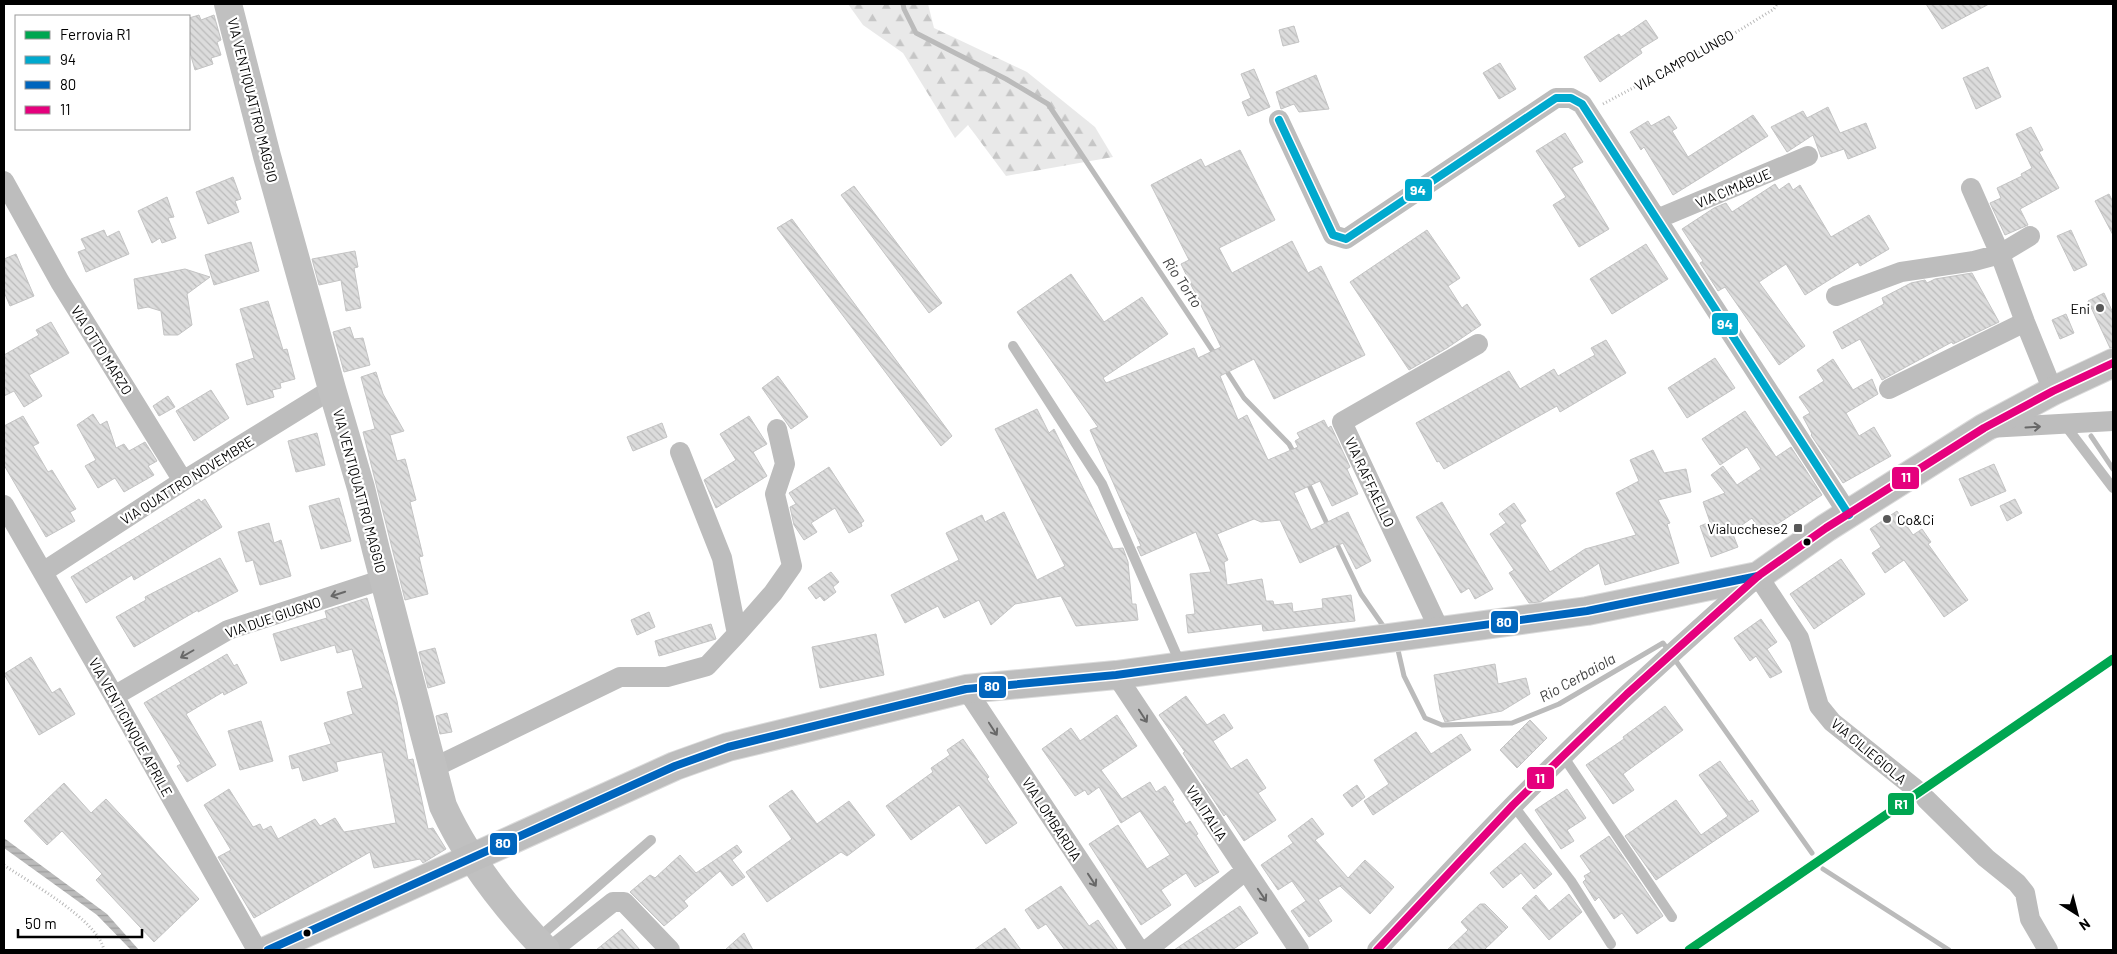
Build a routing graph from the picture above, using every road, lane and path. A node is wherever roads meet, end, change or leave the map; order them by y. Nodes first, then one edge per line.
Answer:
1 (228, 4) edge
2 (1777, 4) edge
3 (1588, 113) junction
4 (1279, 120) dead end
5 (1808, 156) dead end
6 (4, 181) edge
7 (1970, 188) dead end
8 (1657, 219) junction
9 (2030, 236) dead end
10 (2000, 254) junction
11 (1836, 296) dead end
12 (2024, 322) junction
13 (1478, 344) dead end
14 (1013, 346) dead end
15 (2113, 363) edge
16 (1889, 389) dead end
17 (332, 390) junction
18 (2053, 390) junction
19 (2113, 421) edge
20 (2065, 425) junction
21 (1984, 428) junction
22 (776, 429) dead end
23 (680, 452) dead end
24 (183, 480) junction
25 (2113, 488) edge
26 (4, 505) edge
27 (1849, 515) junction
28 (44, 572) junction
29 (1758, 576) junction
30 (384, 579) junction
31 (1440, 631) junction
32 (738, 634) junction
33 (1181, 666) junction
34 (1116, 675) junction
35 (966, 688) junction
36 (114, 696) junction
37 (1562, 756) junction
38 (433, 768) junction
39 (1513, 805) junction
40 (651, 840) dead end
41 (472, 858) junction
42 (4, 865) edge
43 (1245, 871) junction
44 (1672, 917) dead end
45 (1611, 944) dead end
46 (545, 947) edge
47 (105, 950) edge
48 (257, 950) edge
49 (268, 950) edge
50 (670, 950) edge
51 (1139, 950) edge
52 (1147, 950) edge
53 (1299, 950) edge
54 (1377, 950) edge
55 (2048, 950) edge

1 - 17 street, VIA VENTIQUATTRO MAGGIO
2 - 3 path, VIA CAMPOLUNGO
3 - 4 street
3 - 8 street
5 - 8 street, VIA CIMABUE
6 - 24 street, VIA OTTO MARZO
7 - 10 street
8 - 27 street
9 - 10 street
10 - 11 street
10 - 12 street
12 - 16 street
12 - 18 street
13 - 31 street, VIA RAFFAELLO
14 - 33 lane
15 - 18 main road
17 - 24 street, VIA QUATTRO NOVEMBRE
17 - 30 street, VIA VENTIQUATTRO MAGGIO
18 - 21 main road
19 - 20 street
21 -> 20 street
20 - 25 lane
21 - 27 main road
22 - 32 street
23 - 32 street
24 - 28 street, VIA QUATTRO NOVEMBRE
26 - 28 street, VIA VENTICINQUE APRILE
27 - 29 main road
28 - 36 street, VIA VENTICINQUE APRILE
29 - 31 main road
29 - 37 street
29 - 55 street, VIA CILIEGIOLA
30 -> 36 street, VIA DUE GIUGNO
30 - 38 street, VIA VENTIQUATTRO MAGGIO
31 - 33 main road
32 - 38 street
33 - 34 main road
34 - 35 main road
34 -> 43 street, VIA ITALIA
35 - 41 main road
35 -> 51 street, VIA LOMBARDIA
36 - 48 street, VIA VENTICINQUE APRILE
37 - 39 street
37 - 44 lane
38 - 41 street, VIA VENTIQUATTRO MAGGIO
39 - 45 lane
39 - 54 street
40 - 46 lane
41 - 46 street, VIA VENTIQUATTRO MAGGIO
41 - 49 main road
42 - 47 path
43 - 52 street
43 -> 53 street, VIA ITALIA
46 - 50 street

